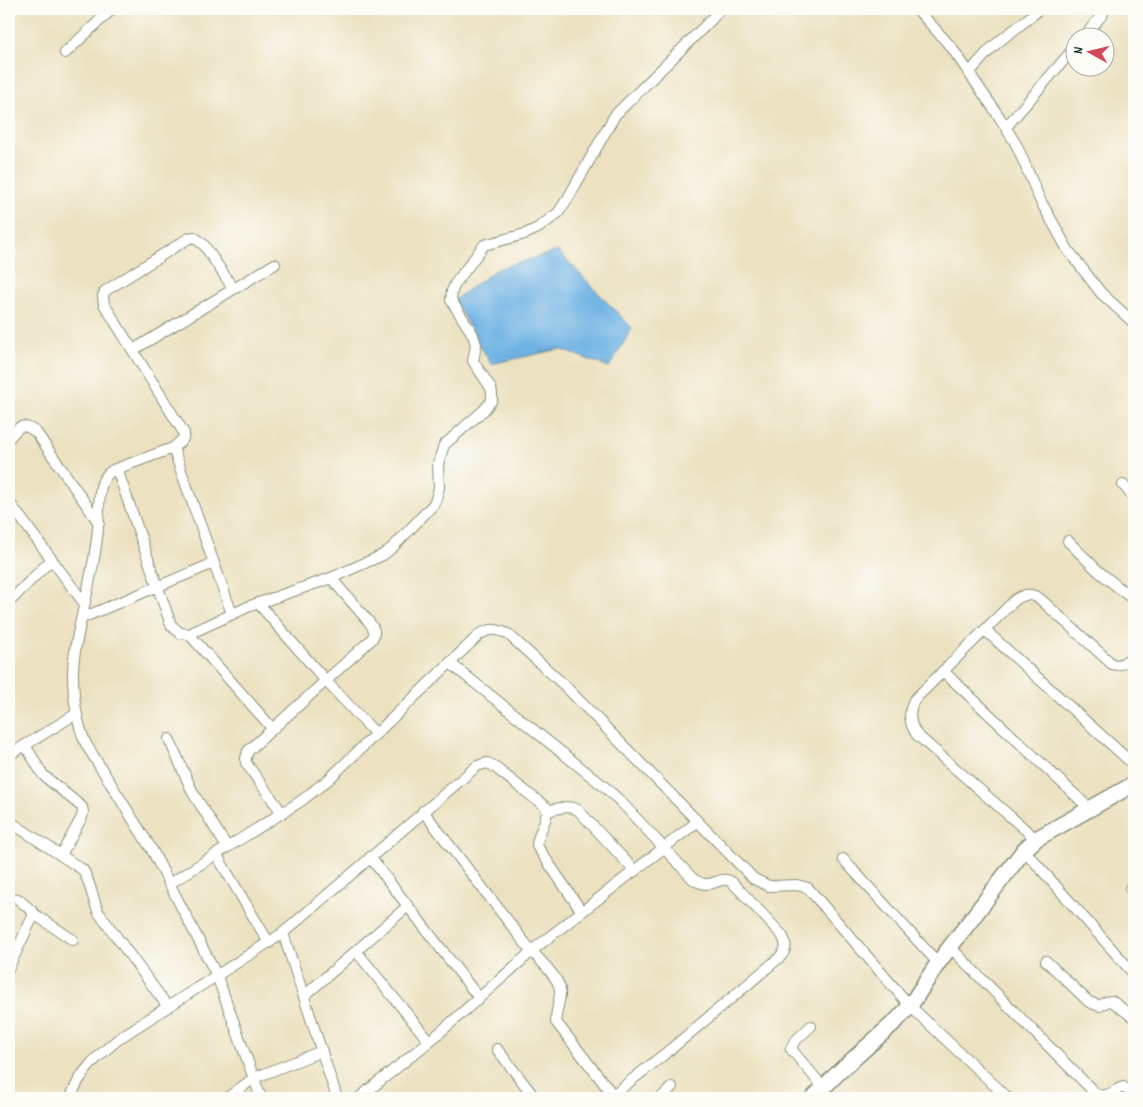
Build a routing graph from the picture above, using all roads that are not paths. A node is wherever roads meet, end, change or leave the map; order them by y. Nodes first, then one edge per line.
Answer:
1 (112, 9) edge
2 (720, 9) edge
3 (917, 9) edge
4 (1039, 9) edge
5 (1105, 9) edge
6 (1091, 28) edge
7 (65, 53) dead end
8 (1066, 58) edge
9 (970, 74) junction
10 (1006, 127) junction
11 (275, 264) dead end
12 (233, 288) junction
13 (1134, 323) edge
14 (133, 350) junction
15 (9, 438) edge
16 (173, 448) junction
17 (117, 469) junction
18 (1123, 485) dead end
19 (1134, 497) edge
20 (9, 502) edge
21 (99, 523) junction
22 (1068, 541) dead end
23 (52, 560) junction
24 (214, 562) junction
25 (331, 578) junction
26 (158, 586) junction
27 (1134, 600) edge
28 (9, 602) edge
29 (84, 603) junction
30 (258, 603) junction
31 (232, 614) junction
32 (82, 618) junction
33 (986, 630) junction
34 (189, 634) junction
35 (1134, 655) edge
36 (450, 663) junction
37 (943, 671) junction
38 (325, 680) junction
39 (76, 714) junction
40 (272, 728) junction
41 (376, 734) junction
42 (169, 740) dead end
43 (25, 745) junction
44 (9, 755) edge
45 (1134, 765) edge
46 (1134, 784) edge
47 (1089, 808) junction
48 (423, 811) junction
49 (547, 812) junction
50 (282, 813) junction
51 (9, 821) edge
52 (697, 822) junction
53 (1036, 839) junction
54 (227, 847) junction
55 (665, 848) junction
56 (1024, 850) junction
57 (216, 854) junction
58 (61, 855) junction
59 (370, 857) junction
60 (843, 859) dead end
61 (634, 871) junction
62 (169, 884) junction
63 (18, 899) dead end
64 (408, 906) junction
65 (582, 912) junction
66 (34, 914) junction
67 (283, 933) junction
68 (73, 940) dead end
69 (269, 943) junction
70 (950, 947) junction
71 (12, 951) edge
72 (356, 951) junction
73 (532, 952) junction
74 (1046, 962) dead end
75 (938, 963) junction
76 (9, 967) edge
77 (1133, 973) dead end
78 (217, 976) junction
79 (304, 996) junction
80 (479, 998) junction
81 (910, 1006) junction
82 (168, 1007) junction
83 (1134, 1018) edge
84 (811, 1026) dead end
85 (428, 1041) junction
86 (497, 1049) dead end
87 (322, 1051) junction
88 (254, 1078) junction
89 (672, 1087) dead end
90 (818, 1093) edge
91 (1134, 1094) edge
92 (611, 1096) edge
93 (71, 1098) edge
94 (227, 1098) edge
95 (261, 1098) edge
96 (337, 1098) edge
97 (359, 1098) edge
98 (535, 1098) edge
99 (661, 1098) edge
100 (1008, 1098) edge

1 - 7 street
2 - 25 street
3 - 9 street
4 - 9 street
5 - 6 street
8 - 10 street
9 - 10 street
10 - 13 street
11 - 12 street
12 - 14 street
12 - 14 street
14 - 16 street
15 - 21 street
16 - 17 street
16 - 24 street
17 - 21 street
17 - 26 street
18 - 19 street
20 - 23 street
21 - 29 street
22 - 27 street
23 - 28 street
23 - 29 street
24 - 26 street
24 - 31 street
25 - 30 street
25 - 38 street
26 - 32 street
26 - 34 street
29 - 32 street
30 - 31 street
30 - 38 street
31 - 34 street
32 - 39 street
33 - 35 street
33 - 37 street
33 - 45 street
34 - 40 street
36 - 41 street
36 - 52 street
36 - 55 street
37 - 47 street
37 - 53 street
38 - 40 street
38 - 41 street
39 - 43 street
39 - 62 street
40 - 50 street
41 - 50 street
42 - 54 street
43 - 44 street
43 - 58 street
46 - 47 street
47 - 53 street
48 - 49 street
48 - 59 street
48 - 73 street
49 - 61 street
49 - 65 street
50 - 54 street
51 - 58 street
52 - 55 street
52 - 81 street
53 - 56 street
54 - 57 street
55 - 61 street
55 - 92 street
56 - 70 street
56 - 77 street
57 - 62 street
57 - 69 street
58 - 82 street
59 - 64 street
59 - 67 street
60 - 75 street
61 - 65 street
62 - 78 street
63 - 66 street
64 - 72 street
64 - 80 street
65 - 73 street
66 - 68 street
66 - 71 street
67 - 69 street
67 - 79 street
69 - 78 street
70 - 75 street
70 - 91 street
71 - 76 street
72 - 79 street
72 - 85 street
73 - 80 street
73 - 92 street
74 - 83 street
75 - 81 street
78 - 82 street
78 - 88 street
79 - 87 street
80 - 85 street
81 - 90 street
81 - 100 street
82 - 93 street
84 - 90 street
85 - 97 street
86 - 98 street
87 - 88 street
87 - 96 street
88 - 94 street
88 - 95 street
89 - 99 street

